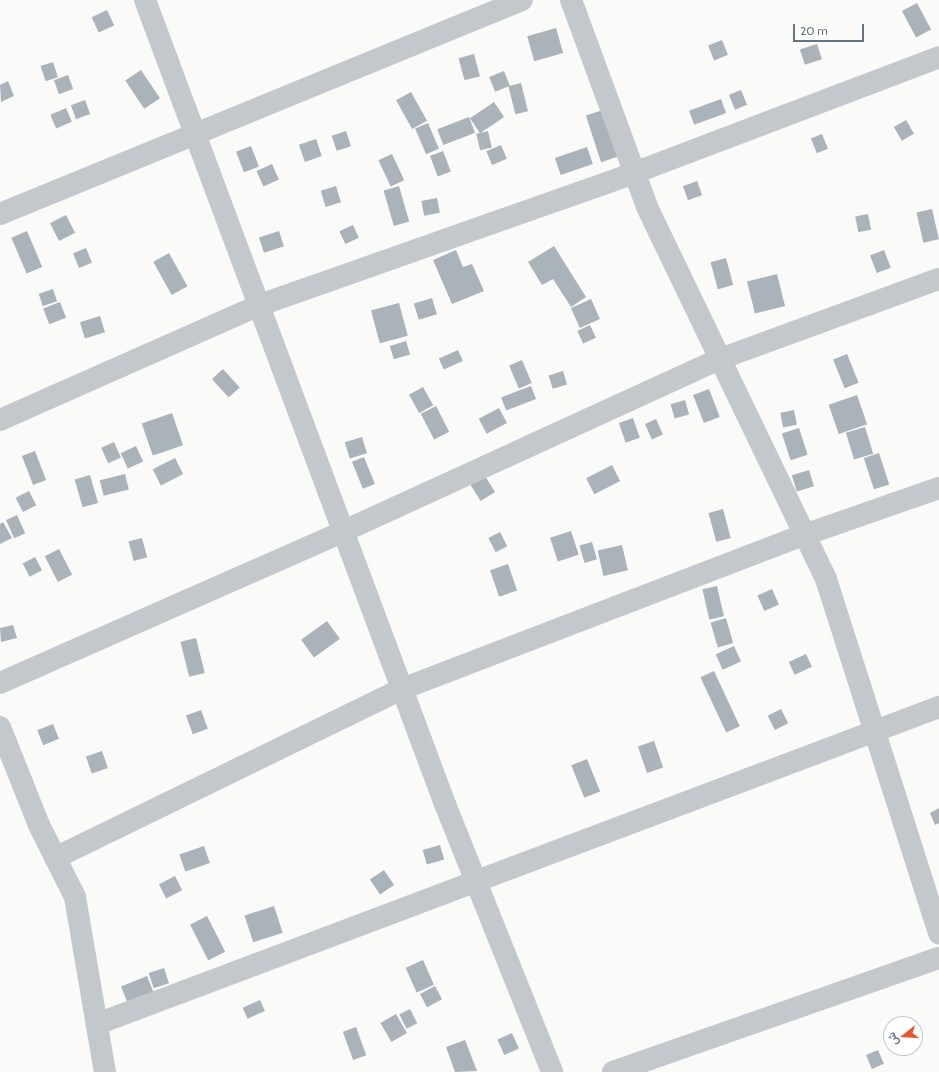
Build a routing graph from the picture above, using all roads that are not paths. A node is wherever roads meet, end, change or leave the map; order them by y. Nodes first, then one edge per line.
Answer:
1 (146, 0) edge
2 (522, 0) edge
3 (570, 0) edge
4 (939, 57) edge
5 (195, 132) junction
6 (634, 173) junction
7 (0, 214) edge
8 (939, 279) edge
9 (260, 305) junction
10 (720, 359) junction
11 (0, 420) edge
12 (939, 488) edge
13 (344, 531) junction
14 (804, 535) junction
15 (0, 683) edge
16 (402, 689) junction
17 (939, 707) edge
18 (0, 727) edge
19 (874, 730) junction
20 (56, 858) junction
21 (476, 882) junction
22 (939, 933) edge
23 (939, 958) edge
24 (97, 1024) junction
25 (105, 1072) edge
26 (552, 1072) edge
27 (613, 1072) edge

1 - 5 street
2 - 5 street
3 - 6 street
4 - 6 street
5 - 7 street
5 - 9 street
6 - 9 street
6 - 10 street
8 - 10 street
9 - 11 street
9 - 13 street
10 - 13 street
10 - 14 street
12 - 14 street
13 - 15 street
13 - 16 street
14 - 16 street
14 - 19 street
16 - 20 street
16 - 21 street
17 - 19 street
18 - 20 street
19 - 21 street
19 - 22 street
20 - 24 street
21 - 24 street
21 - 26 street
23 - 27 street
24 - 25 street

